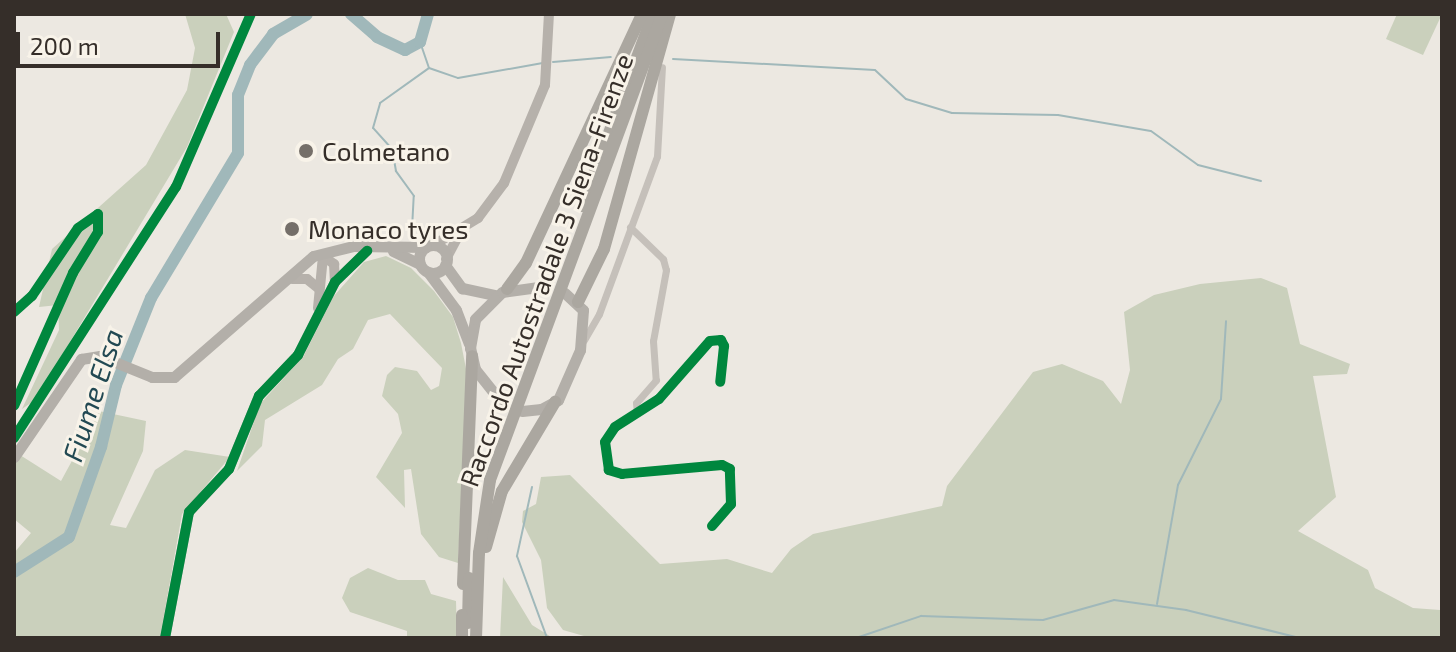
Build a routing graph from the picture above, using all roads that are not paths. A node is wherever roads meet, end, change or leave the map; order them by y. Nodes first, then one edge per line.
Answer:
1 (549, 14) edge
2 (642, 14) edge
3 (653, 14) edge
4 (662, 14) edge
5 (670, 14) edge
6 (662, 67) dead end
7 (630, 227) junction
8 (461, 231) junction
9 (429, 246) junction
10 (367, 248) junction
11 (323, 258) junction
12 (446, 262) junction
13 (424, 268) junction
14 (292, 274) junction
15 (335, 282) junction
16 (546, 286) dead end
17 (318, 288) junction
18 (502, 292) junction
19 (565, 293) dead end
20 (580, 306) junction
21 (601, 307) junction
22 (14, 312) edge
23 (318, 313) junction
24 (584, 340) junction
25 (471, 352) junction
26 (720, 382) dead end
27 (555, 402) junction
28 (502, 403) dead end
29 (14, 406) edge
30 (522, 411) dead end
31 (637, 412) junction
32 (14, 457) edge
33 (712, 526) dead end
34 (165, 638) edge
35 (465, 638) edge
36 (476, 638) edge
37 (482, 638) edge

1 - 8 street
2 - 18 highway
3 - 35 highway, Raccordo Autostradale 3 Siena-Firenze
4 - 36 highway, Raccordo Autostradale 3 Siena-Firenze
5 - 20 highway
6 - 7 street
7 - 21 street
7 - 31 street
8 - 9 street
8 - 12 street
9 - 10 main road
9 - 12 main road
9 - 13 main road
10 - 11 main road
10 - 13 main road
10 - 14 main road
10 - 15 street
11 - 14 main road
11 - 15 street
11 - 17 street
12 - 13 main road
12 - 18 main road
13 - 25 main road
14 - 17 street
14 - 32 main road
15 - 23 street
16 - 18 main road
17 - 23 street
18 - 25 main road
19 - 20 main road
20 - 21 street
20 - 24 main road
21 - 24 street
22 - 29 street
23 - 34 street
24 - 27 main road
25 - 28 main road
25 - 35 highway
26 - 31 street
27 - 30 main road
27 - 37 highway
31 - 33 street

